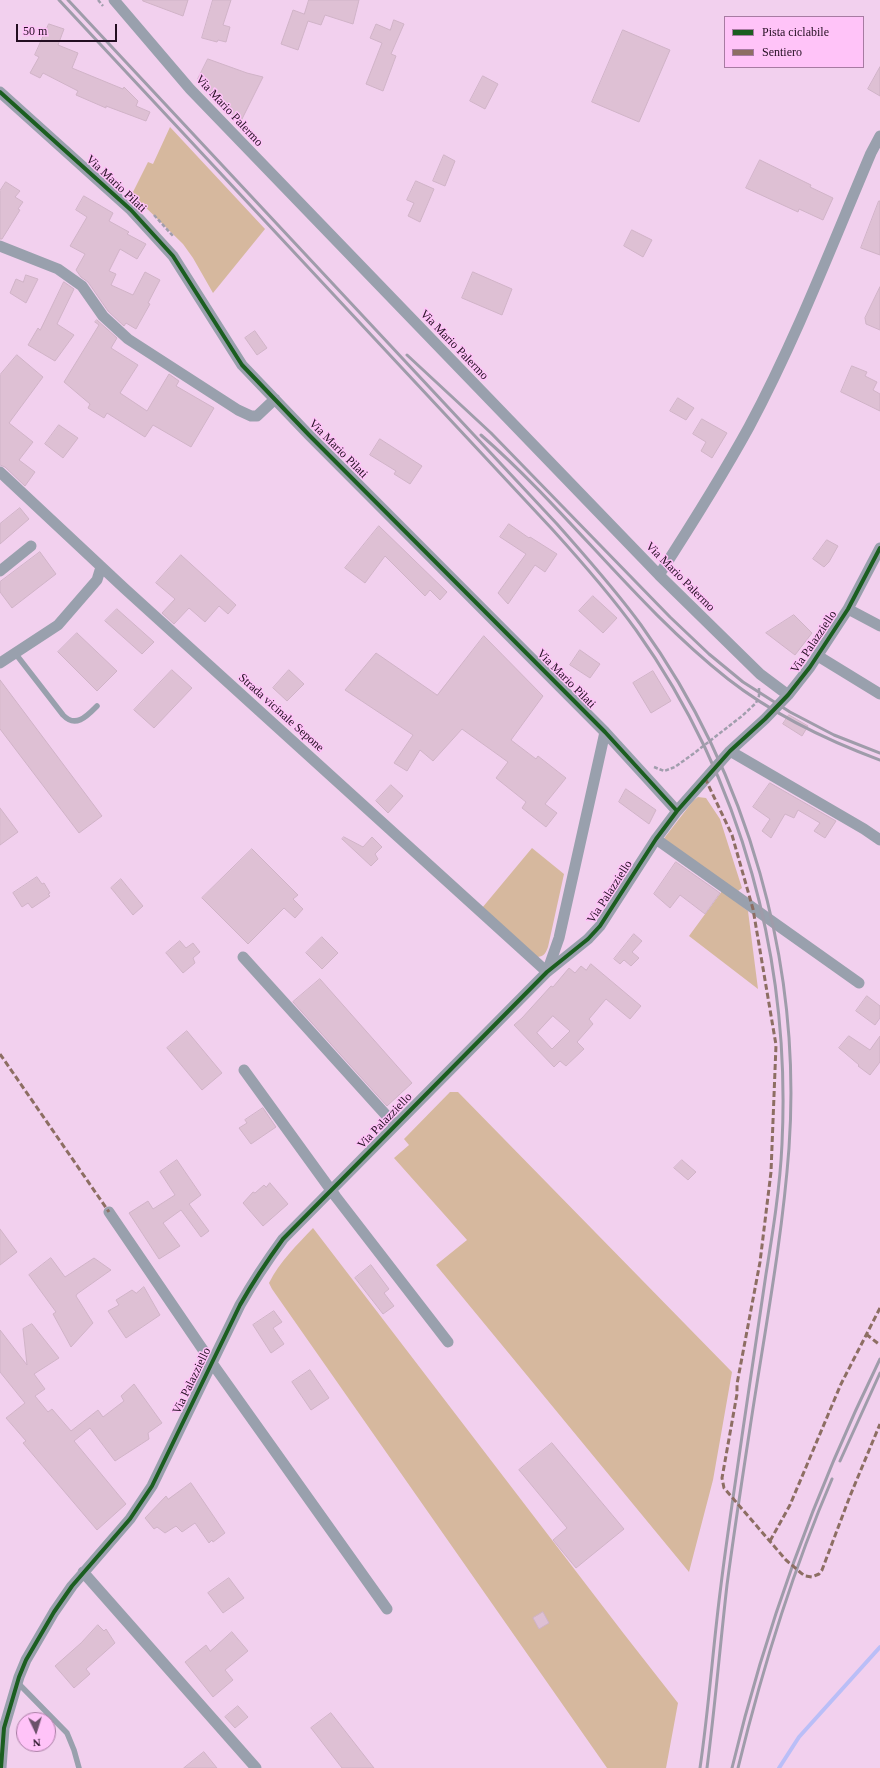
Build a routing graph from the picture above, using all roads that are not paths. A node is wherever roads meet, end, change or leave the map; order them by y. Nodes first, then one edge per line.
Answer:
1 (114, 0) edge
2 (0, 92) edge
3 (880, 136) edge
4 (0, 246) edge
5 (275, 399) junction
6 (0, 472) edge
7 (31, 546) dead end
8 (880, 548) edge
9 (101, 567) junction
10 (0, 571) edge
11 (659, 575) junction
12 (848, 609) junction
13 (880, 626) edge
14 (15, 653) junction
15 (818, 656) junction
16 (0, 663) edge
17 (880, 694) edge
18 (788, 695) junction
19 (98, 706) dead end
20 (605, 732) junction
21 (730, 751) junction
22 (677, 811) junction
23 (656, 839) junction
24 (880, 840) edge
25 (243, 957) dead end
26 (547, 972) junction
27 (859, 983) dead end
28 (244, 1070) dead end
29 (395, 1125) junction
30 (332, 1191) junction
31 (108, 1212) dead end
32 (448, 1342) dead end
33 (212, 1363) junction
34 (83, 1572) junction
35 (387, 1609) dead end
36 (17, 1682) junction
37 (2, 1726) edge
38 (1, 1768) edge
39 (79, 1768) edge
40 (256, 1768) edge

1 - 11 street, Via Mario Palermo
2 - 5 street, Via Mario Pilati
3 - 11 street
4 - 5 street
5 - 20 street, Via Mario Pilati
6 - 9 street, Strada vicinale Sepone
7 - 10 street
8 - 12 street, Via Palazziello
9 - 14 street
9 - 26 street, Strada vicinale Sepone
11 - 18 street, Via Mario Palermo
12 - 13 street
12 - 15 street, Via Palazziello
14 - 16 street
14 - 19 lane
15 - 17 street
15 - 18 street, Via Palazziello
18 - 21 street, Via Palazziello
20 - 22 street, Via Mario Pilati
20 - 26 street
21 - 22 street, Via Palazziello
21 - 24 street
22 - 23 street, Via Palazziello
23 - 26 street, Via Palazziello
23 - 27 street
25 - 29 street
26 - 29 street, Via Palazziello
28 - 30 street
29 - 30 street, Via Palazziello
30 - 32 street
30 - 33 street, Via Palazziello
31 - 33 street
33 - 34 street, Via Palazziello
33 - 35 street
34 - 36 street, Via Palazziello
34 - 40 street
36 - 37 street, Via Palazziello
36 - 39 lane
37 - 38 street, Via Palazziello

